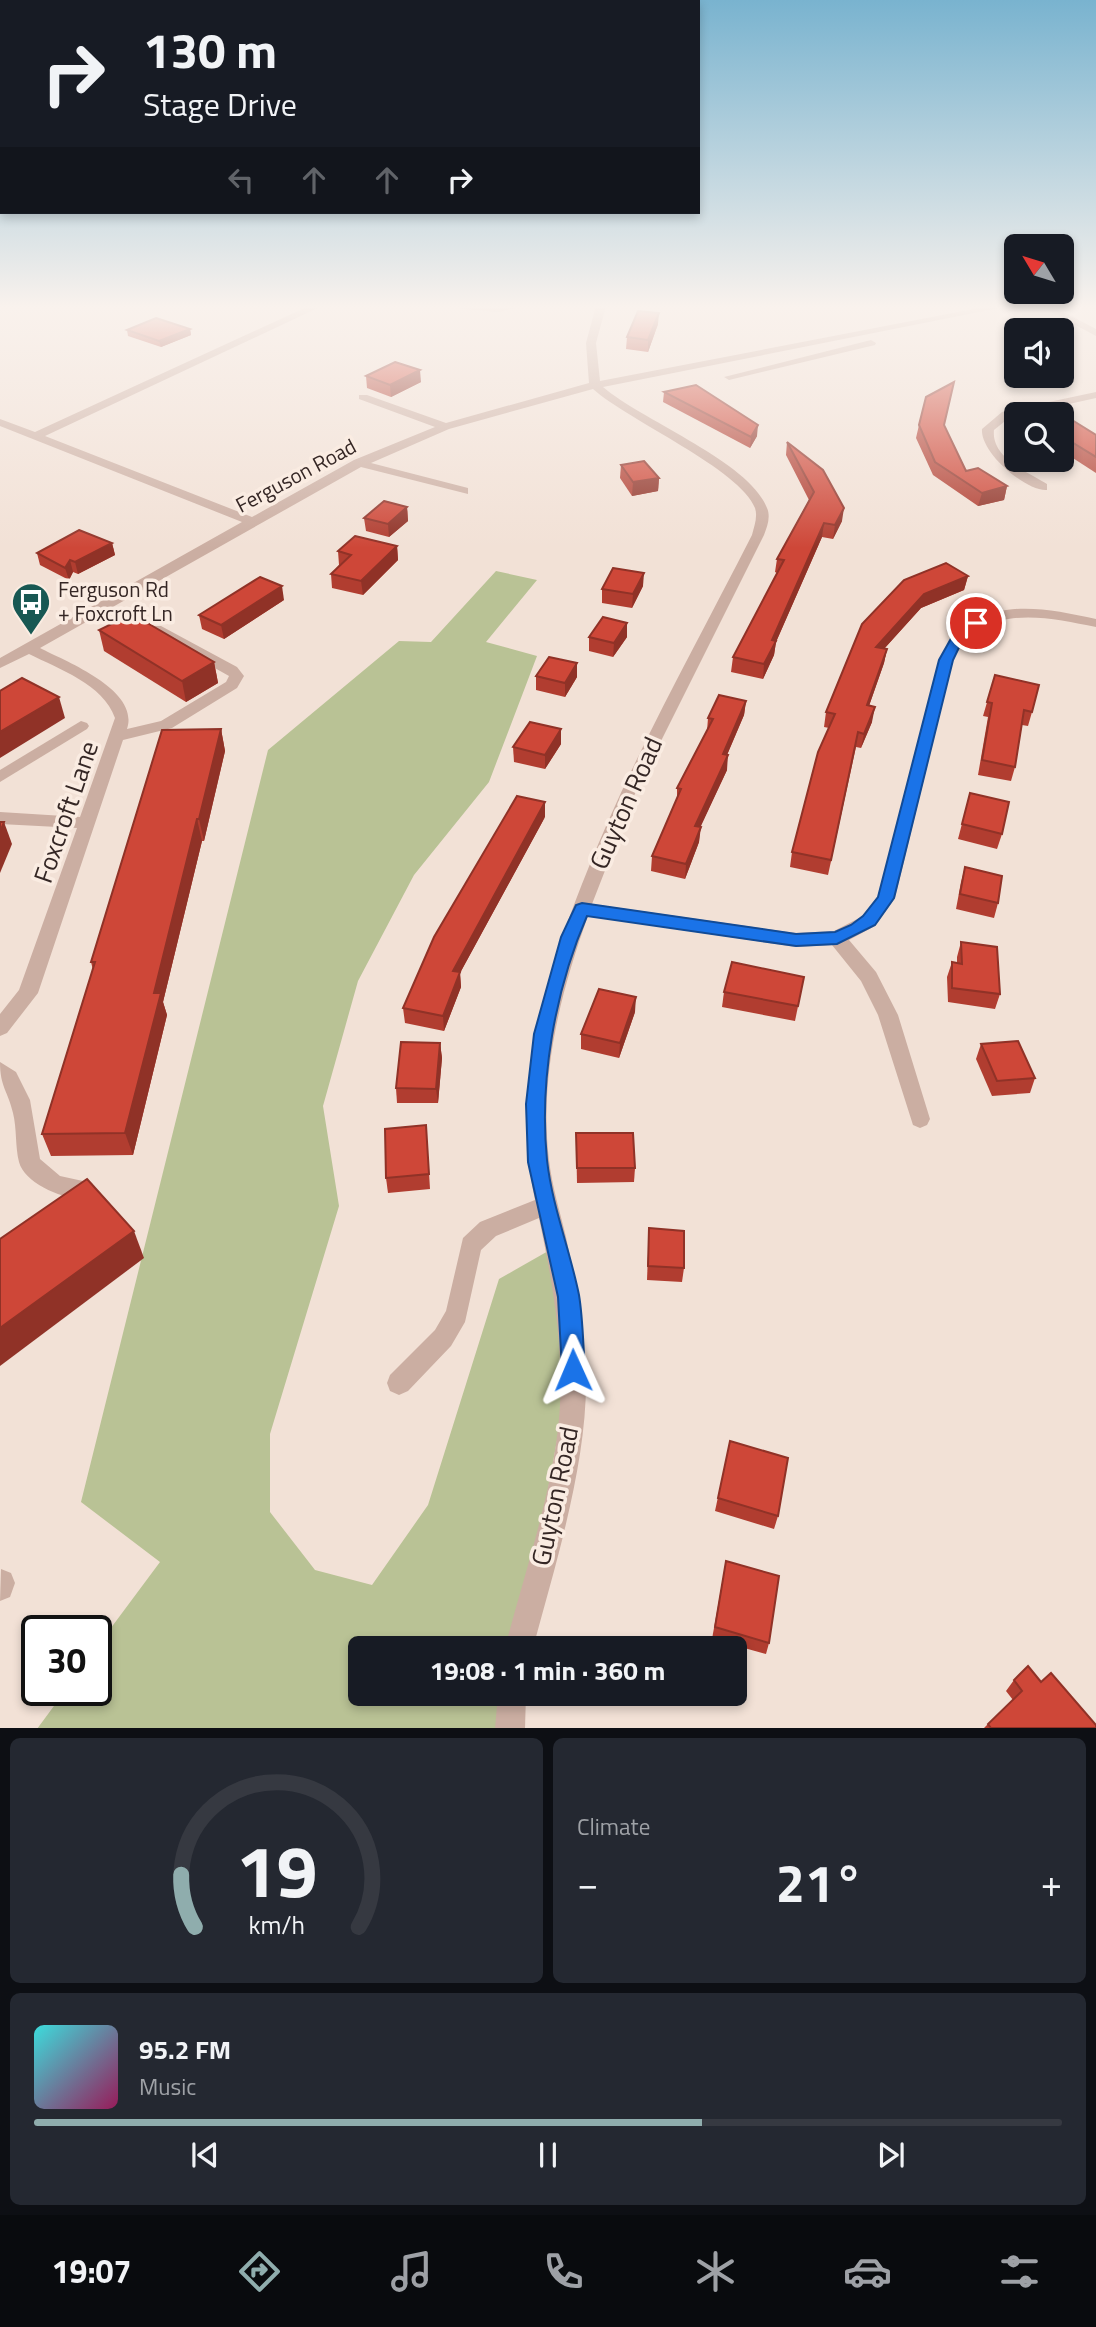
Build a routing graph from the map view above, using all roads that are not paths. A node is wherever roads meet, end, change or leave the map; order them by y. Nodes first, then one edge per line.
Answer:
1 (142, 387) edge
2 (589, 387) edge
3 (597, 387) edge
4 (1096, 395) edge
5 (363, 397) dead end
6 (0, 422) edge
7 (445, 427) junction
8 (37, 435) junction
9 (381, 453) junction
10 (358, 463) junction
11 (397, 473) junction
12 (1043, 487) dead end
13 (464, 491) dead end
14 (251, 522) junction
15 (1096, 623) edge
16 (156, 629) edge
17 (29, 648) junction
18 (0, 664) edge
19 (81, 726) dead end
20 (118, 736) junction
21 (0, 777) edge
22 (0, 818) edge
23 (87, 823) junction
24 (582, 909) junction
25 (837, 938) junction
26 (0, 1028) edge
27 (0, 1070) edge
28 (920, 1119) dead end
29 (84, 1189) edge
30 (547, 1205) junction
31 (399, 1383) dead end
32 (522, 1636) edge
33 (511, 1706) edge
34 (510, 1728) edge

1 - 8 street
2 - 7 street, Ferguson Road
3 - 24 street, Guyton Road
4 - 12 street
5 - 7 street
6 - 8 street
7 - 9 street, Ferguson Road
8 - 14 street
9 - 10 street, Ferguson Road
9 - 11 street
10 - 11 street
10 - 14 street, Ferguson Road
11 - 13 street
14 - 17 street, Ferguson Road
15 - 25 street
16 - 20 street
17 - 18 street, Ferguson Road
17 - 20 street, Foxcroft Lane
19 - 21 street
20 - 23 street, Foxcroft Lane
22 - 23 street
23 - 26 street, Foxcroft Lane
24 - 25 street
24 - 30 street, Guyton Road
25 - 28 street
27 - 29 street
30 - 31 street
30 - 32 street, Guyton Road
33 - 34 street

